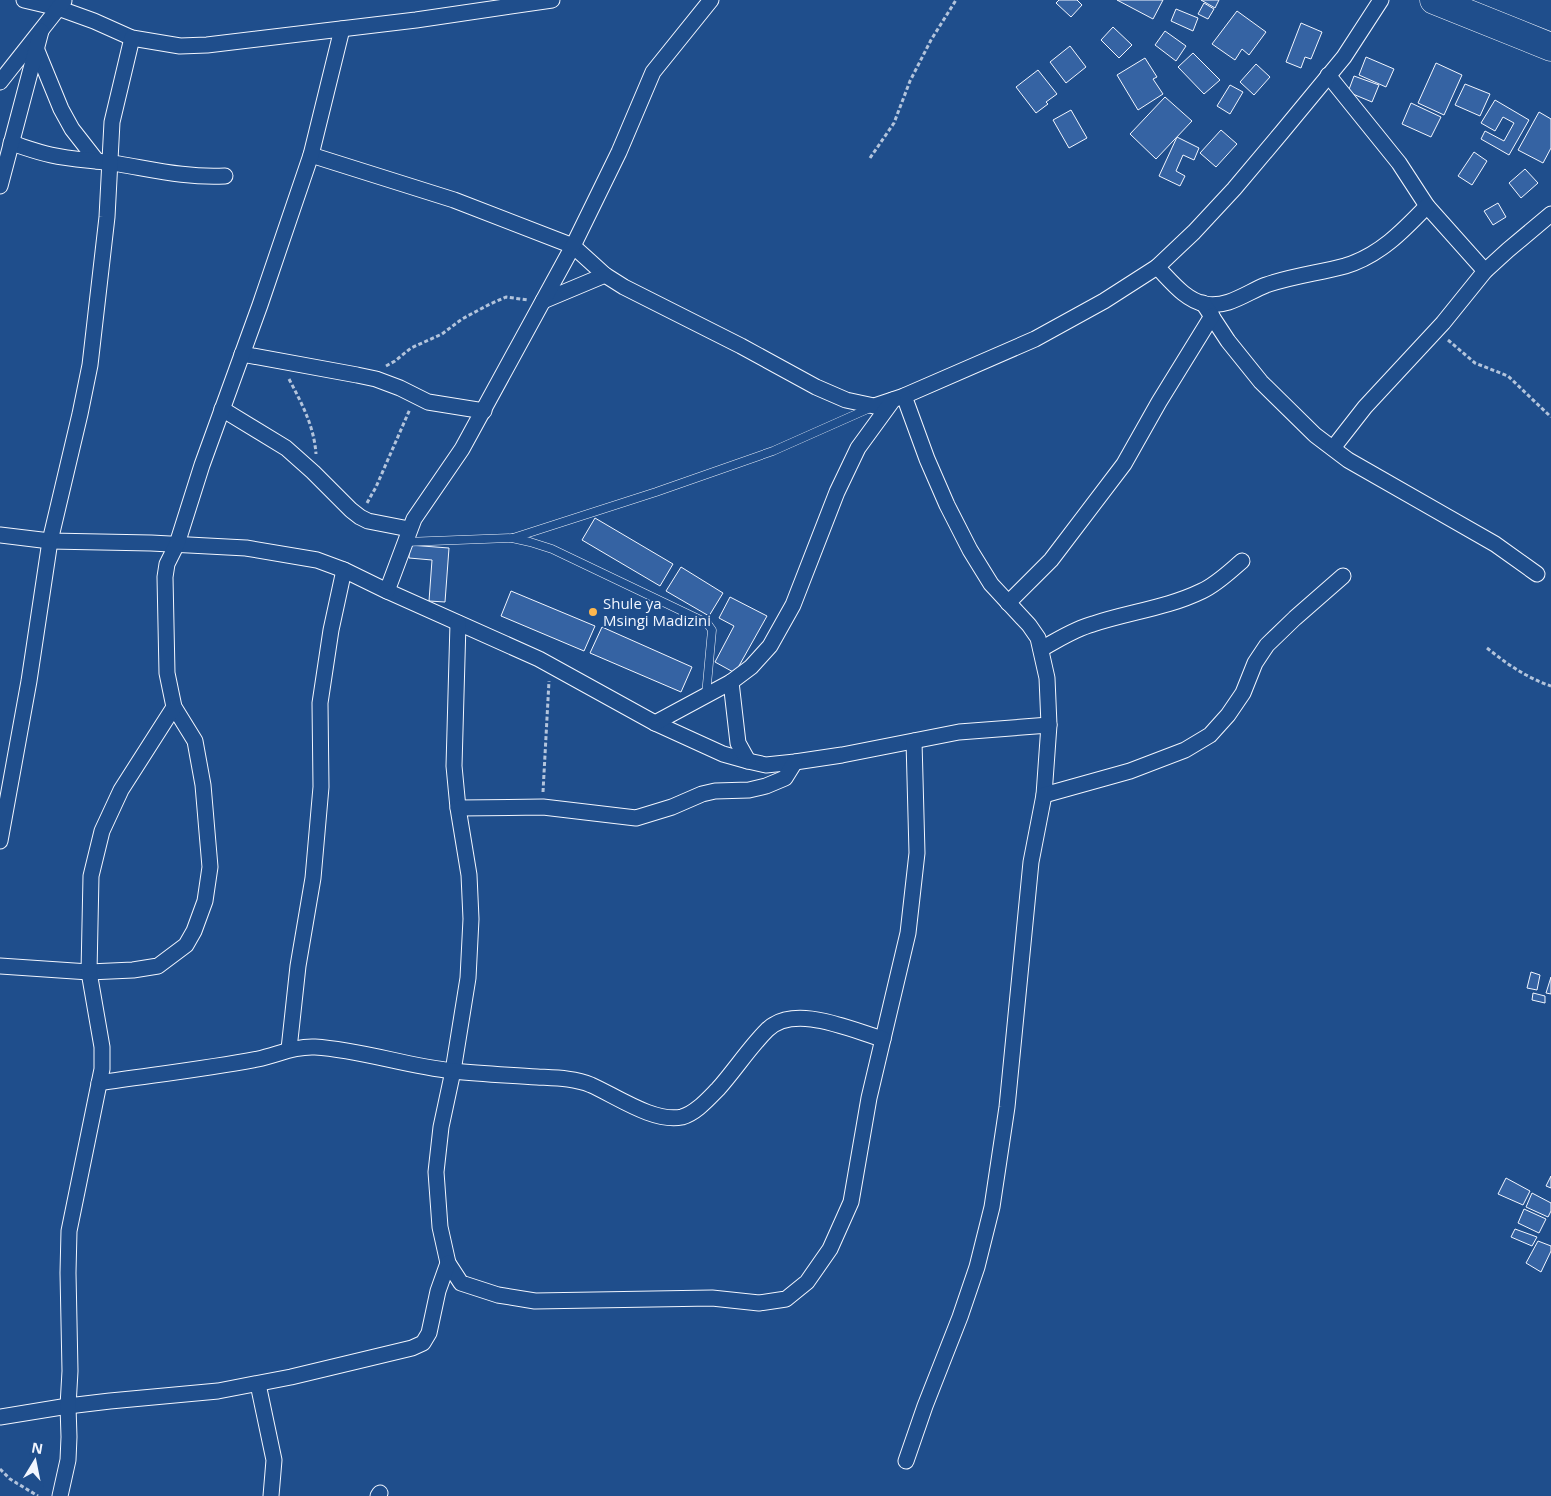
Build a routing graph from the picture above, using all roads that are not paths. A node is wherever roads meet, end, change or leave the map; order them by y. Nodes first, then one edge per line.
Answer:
1 (24, 0) edge
2 (552, 0) edge
3 (711, 0) edge
4 (1381, 0) edge
5 (1434, 0) edge
6 (62, 4) edge
7 (342, 29) junction
8 (41, 31) junction
9 (132, 38) junction
10 (1551, 47) edge
11 (36, 48) junction
12 (1328, 75) junction
13 (0, 82) edge
14 (11, 143) junction
15 (312, 155) junction
16 (103, 162) junction
17 (225, 176) dead end
18 (0, 186) edge
19 (1428, 206) junction
20 (1551, 214) edge
21 (573, 246) junction
22 (1157, 267) junction
23 (1486, 272) junction
24 (605, 275) junction
25 (542, 303) junction
26 (1207, 310) junction
27 (242, 354) junction
28 (899, 398) junction
29 (874, 406) junction
30 (222, 409) junction
31 (484, 411) junction
32 (1333, 448) junction
33 (0, 534) edge
34 (407, 536) junction
35 (512, 538) junction
36 (50, 541) junction
37 (177, 544) junction
38 (1242, 561) dead end
39 (344, 570) junction
40 (1537, 574) dead end
41 (1343, 576) dead end
42 (387, 591) junction
43 (1008, 603) junction
44 (458, 623) junction
45 (1041, 649) junction
46 (731, 682) junction
47 (706, 696) junction
48 (174, 707) junction
49 (655, 722) junction
50 (1049, 725) junction
51 (914, 741) junction
52 (748, 761) junction
53 (795, 762) junction
54 (1044, 795) junction
55 (458, 808) junction
56 (0, 841) edge
57 (0, 966) edge
58 (90, 972) junction
59 (883, 1039) junction
60 (289, 1049) junction
61 (453, 1071) junction
62 (99, 1083) junction
63 (448, 1263) junction
64 (258, 1384) junction
65 (68, 1406) junction
66 (0, 1417) edge
67 (906, 1461) dead end
68 (60, 1496) edge
69 (271, 1496) edge

1 - 6 street
2 - 7 street
3 - 21 street
4 - 12 street
5 - 10 highway
6 - 8 street
6 - 9 street
7 - 9 street
7 - 15 street
8 - 11 street
8 - 13 street
9 - 16 street
11 - 14 street
11 - 16 street
12 - 19 street
12 - 22 street
14 - 16 street
14 - 18 street
15 - 21 street
15 - 27 street
16 - 17 street
16 - 36 street
19 - 23 street
19 - 26 street
20 - 23 street
21 - 24 street
21 - 25 street
22 - 26 street
22 - 28 street
23 - 32 street
24 - 25 street
24 - 29 street
25 - 31 street
26 - 32 street
26 - 43 street
27 - 30 street
27 - 31 street
28 - 29 street
28 - 43 street
28 - 46 street
29 - 35 lane
30 - 34 street
30 - 37 street
31 - 34 street
32 - 40 street
33 - 36 street
34 - 35 lane
34 - 42 street
35 - 47 lane
36 - 37 street
36 - 56 street
37 - 39 street
37 - 48 street
38 - 45 street
39 - 42 street
39 - 60 street
41 - 54 street
42 - 44 street
43 - 45 street
44 - 49 street
44 - 55 street
45 - 50 street
46 - 47 street
46 - 52 street
47 - 49 street
48 - 58 street
48 - 58 street
49 - 52 street
50 - 51 street
50 - 54 street
51 - 53 street
51 - 59 street
52 - 53 street
53 - 55 street
54 - 67 street
55 - 61 street
57 - 58 street
58 - 62 street
59 - 61 street
59 - 63 street
60 - 61 street
60 - 62 street
61 - 63 street
62 - 65 street
63 - 64 street
64 - 65 street
64 - 69 street
65 - 66 street
65 - 68 street

